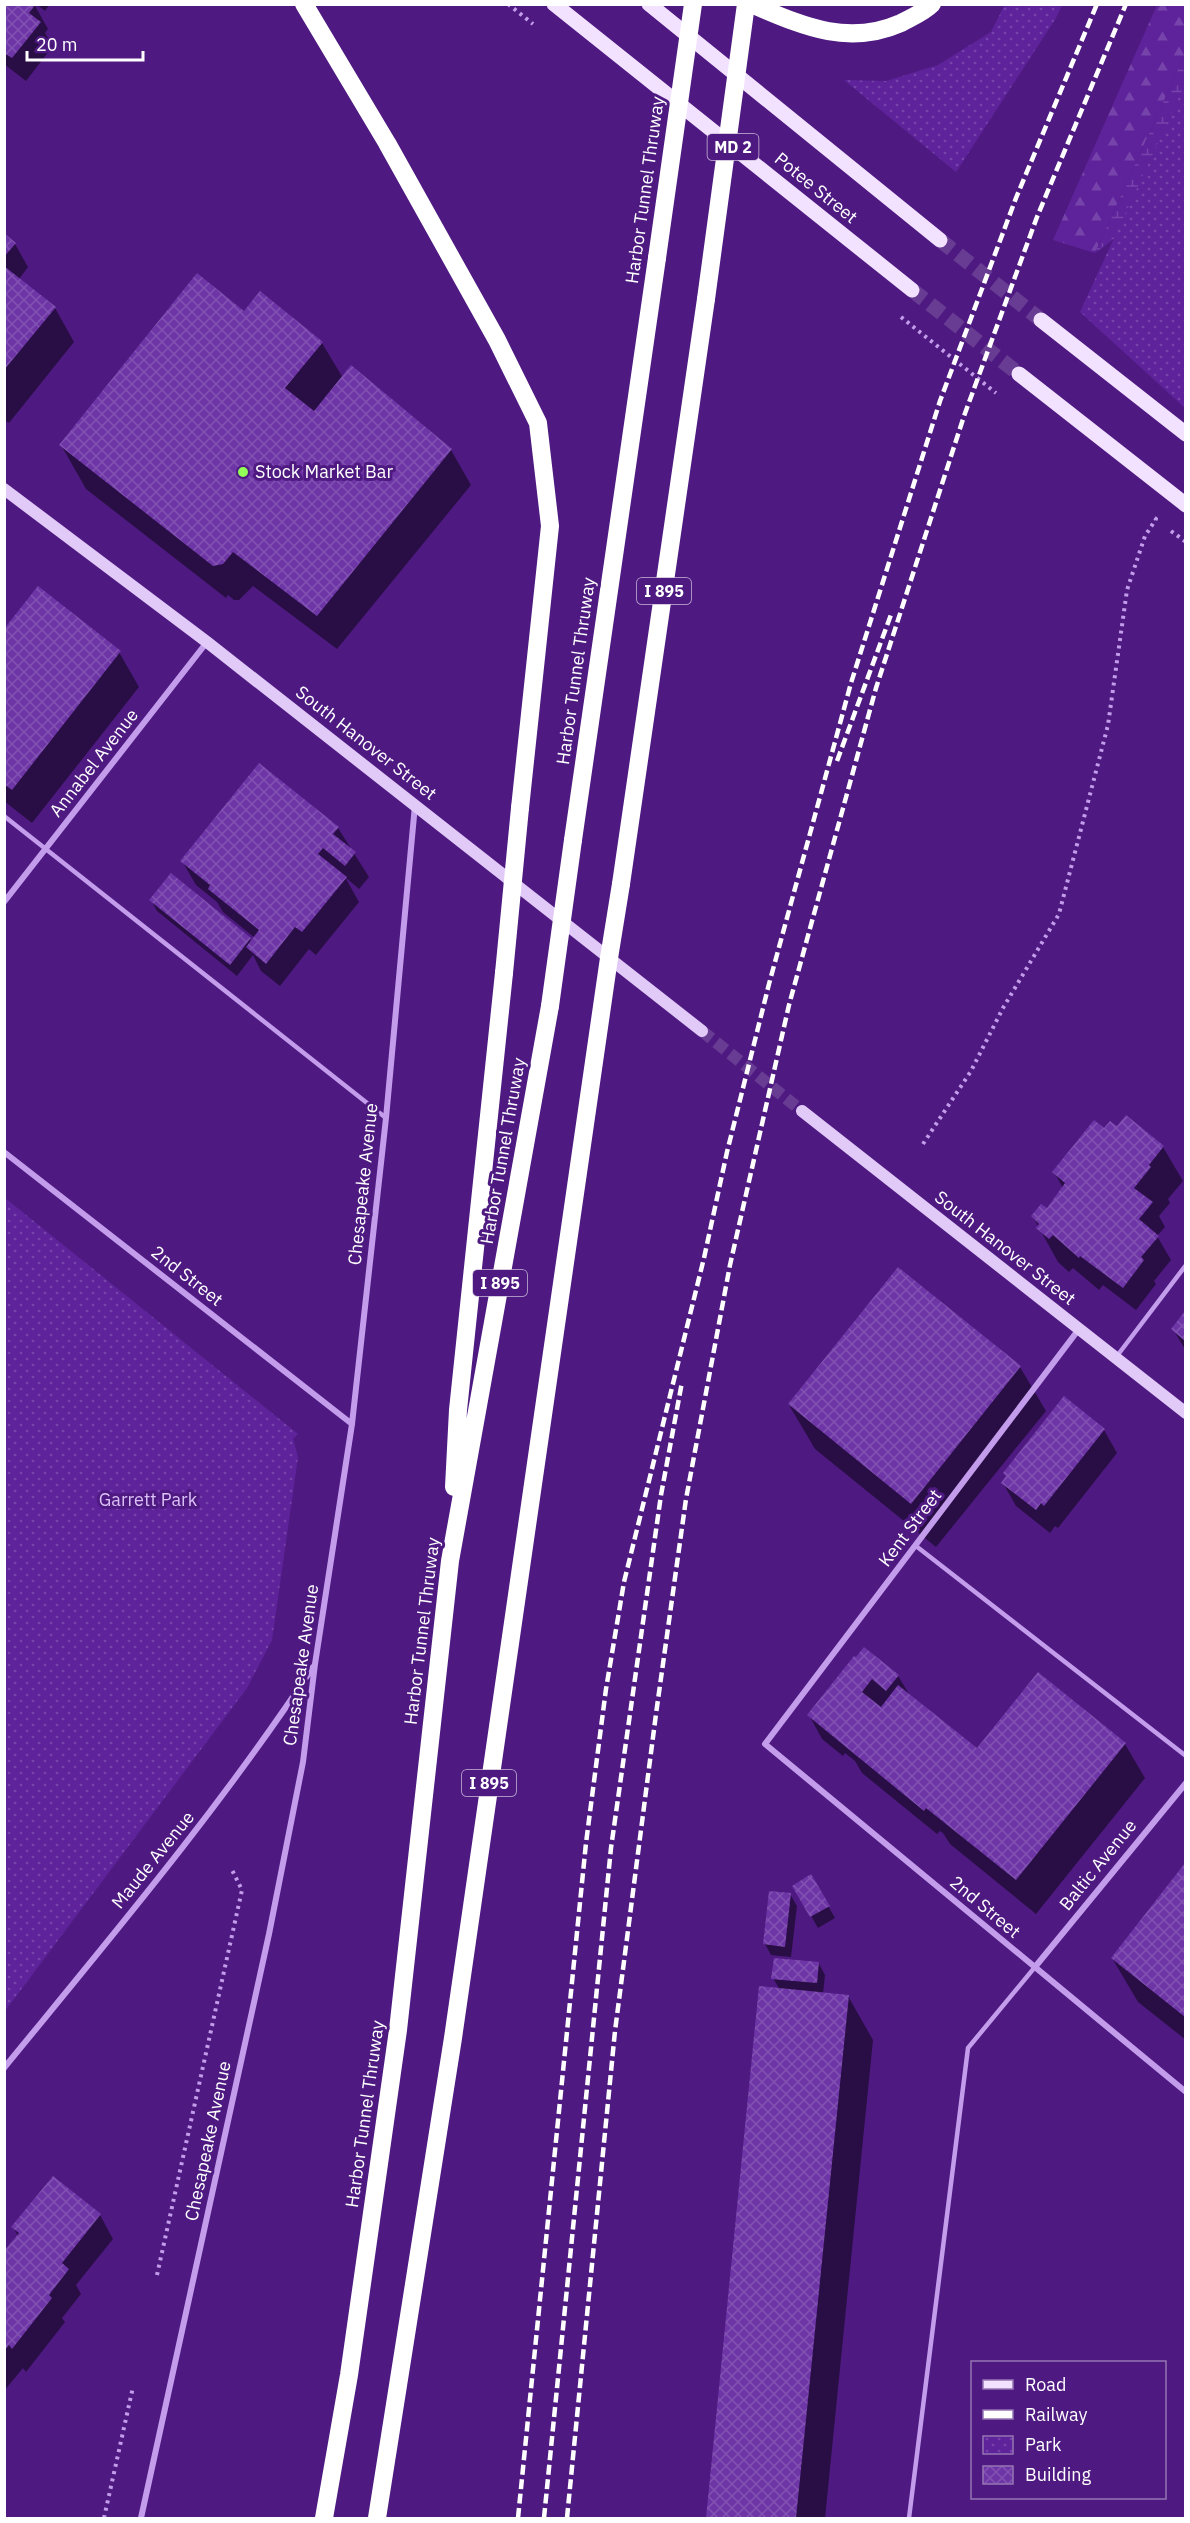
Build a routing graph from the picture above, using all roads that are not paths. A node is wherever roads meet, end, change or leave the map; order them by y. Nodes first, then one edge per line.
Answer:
1 (304, 4) edge
2 (554, 4) edge
3 (649, 4) edge
4 (693, 4) edge
5 (748, 4) edge
6 (932, 4) edge
7 (940, 240) tunnel mouth
8 (912, 290) tunnel mouth
9 (1041, 320) tunnel mouth
10 (1019, 374) tunnel mouth
11 (1185, 434) edge
12 (4, 489) edge
13 (1185, 505) edge
14 (207, 642) junction
15 (415, 804) junction
16 (4, 816) edge
17 (46, 849) junction
18 (4, 902) edge
19 (702, 1031) tunnel mouth
20 (802, 1111) tunnel mouth
21 (386, 1118) junction
22 (4, 1152) edge
23 (1185, 1265) edge
24 (1079, 1329) junction
25 (1116, 1358) junction
26 (1185, 1413) edge
27 (352, 1424) junction
28 (916, 1546) junction
29 (450, 1561) junction
30 (315, 1664) junction
31 (765, 1744) joint
32 (1185, 1756) edge
33 (1185, 1783) edge
34 (1035, 1967) junction
35 (4, 2068) edge
36 (1185, 2092) edge
37 (141, 2518) edge
38 (324, 2518) edge
39 (377, 2518) edge
40 (909, 2518) edge

1 - 29 highway, bridge
2 - 8 main road, Potee Street / MD 2
3 - 7 main road, Potee Street
4 - 29 highway, Harbor Tunnel Thruway / I 895, bridge
5 - 6 highway
5 - 39 highway, I 895, bridge
9 - 11 main road
10 - 13 main road
12 - 14 main road, South Hanover Street
14 - 15 main road, South Hanover Street
14 - 17 street, Annabel Avenue
15 - 19 main road, South Hanover Street
15 - 21 street, Chesapeake Avenue
16 - 17 lane
17 - 18 street, Annabel Avenue
17 - 21 lane
20 - 24 main road, South Hanover Street
21 - 27 street, Chesapeake Avenue
22 - 27 street, 2nd Street
23 - 25 lane
24 - 25 main road, South Hanover Street
24 - 28 street, Kent Street
25 - 26 main road, South Hanover Street
27 - 30 street, Chesapeake Avenue
28 - 31 street, Kent Street
28 - 32 lane
29 - 38 highway, Harbor Tunnel Thruway / I 895
30 - 35 street, Maude Avenue
30 - 37 street, Chesapeake Avenue
31 - 34 street, 2nd Street
33 - 34 street, Baltic Avenue
34 - 36 street, 2nd Street
34 - 40 lane

